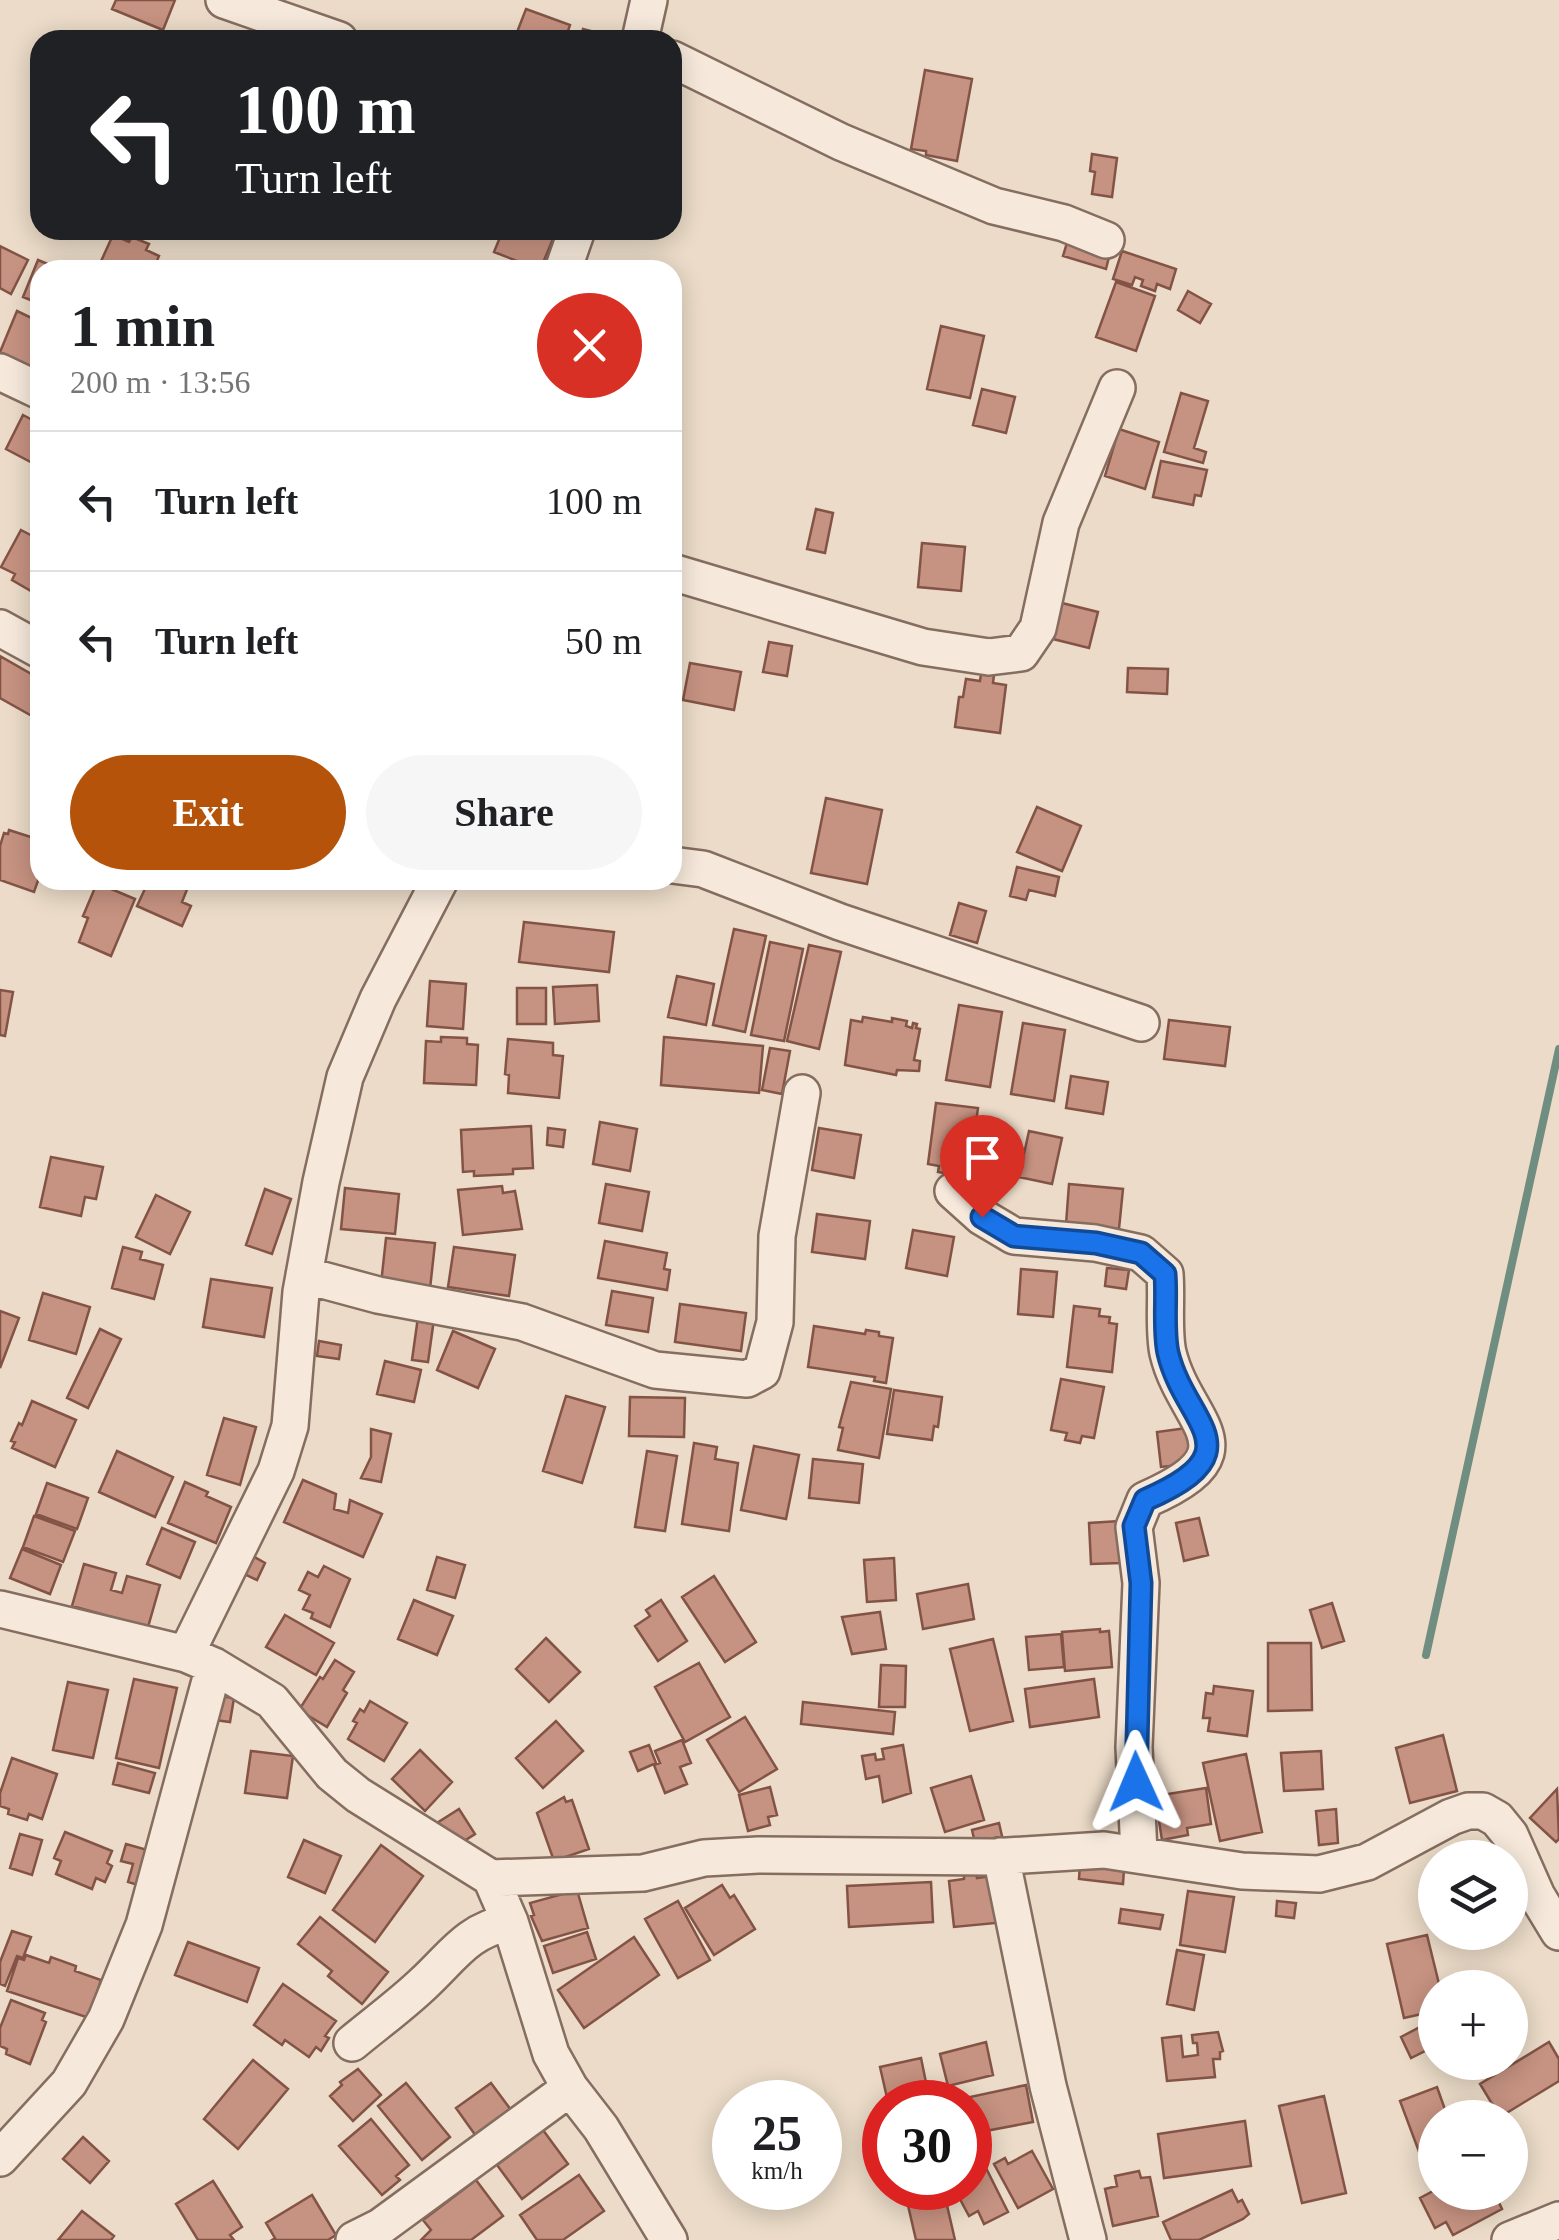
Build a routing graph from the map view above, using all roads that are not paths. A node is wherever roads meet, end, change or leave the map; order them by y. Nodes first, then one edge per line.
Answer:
1 (224, 0) edge
2 (649, 0) edge
3 (311, 30) edge
4 (642, 30) edge
5 (682, 64) edge
6 (1106, 240) dead end
7 (0, 372) edge
8 (30, 386) edge
9 (1117, 388) dead end
10 (682, 575) edge
11 (0, 628) edge
12 (30, 644) edge
13 (682, 866) edge
14 (435, 890) edge
15 (1141, 1023) dead end
16 (802, 1093) dead end
17 (953, 1191) dead end
18 (304, 1275) junction
19 (0, 1609) edge
20 (200, 1660) junction
21 (1139, 1853) junction
22 (1001, 1856) junction
23 (491, 1878) junction
24 (510, 1922) junction
25 (1559, 1932) edge
26 (352, 2043) dead end
27 (570, 2088) junction
28 (0, 2158) edge
29 (1559, 2220) edge
30 (374, 2236) edge
31 (1518, 2238) edge
32 (669, 2240) edge
33 (1088, 2240) edge

1 - 3 street
2 - 4 street
5 - 6 street
7 - 8 street
9 - 10 street
11 - 12 street
13 - 15 street
14 - 18 street
16 - 18 street
17 - 21 street
18 - 20 street
19 - 20 street
20 - 23 street
20 - 28 street
21 - 22 street
21 - 25 street
22 - 23 street
22 - 33 street
23 - 24 street
24 - 26 street
24 - 27 street
27 - 30 street
27 - 32 street
29 - 31 street

